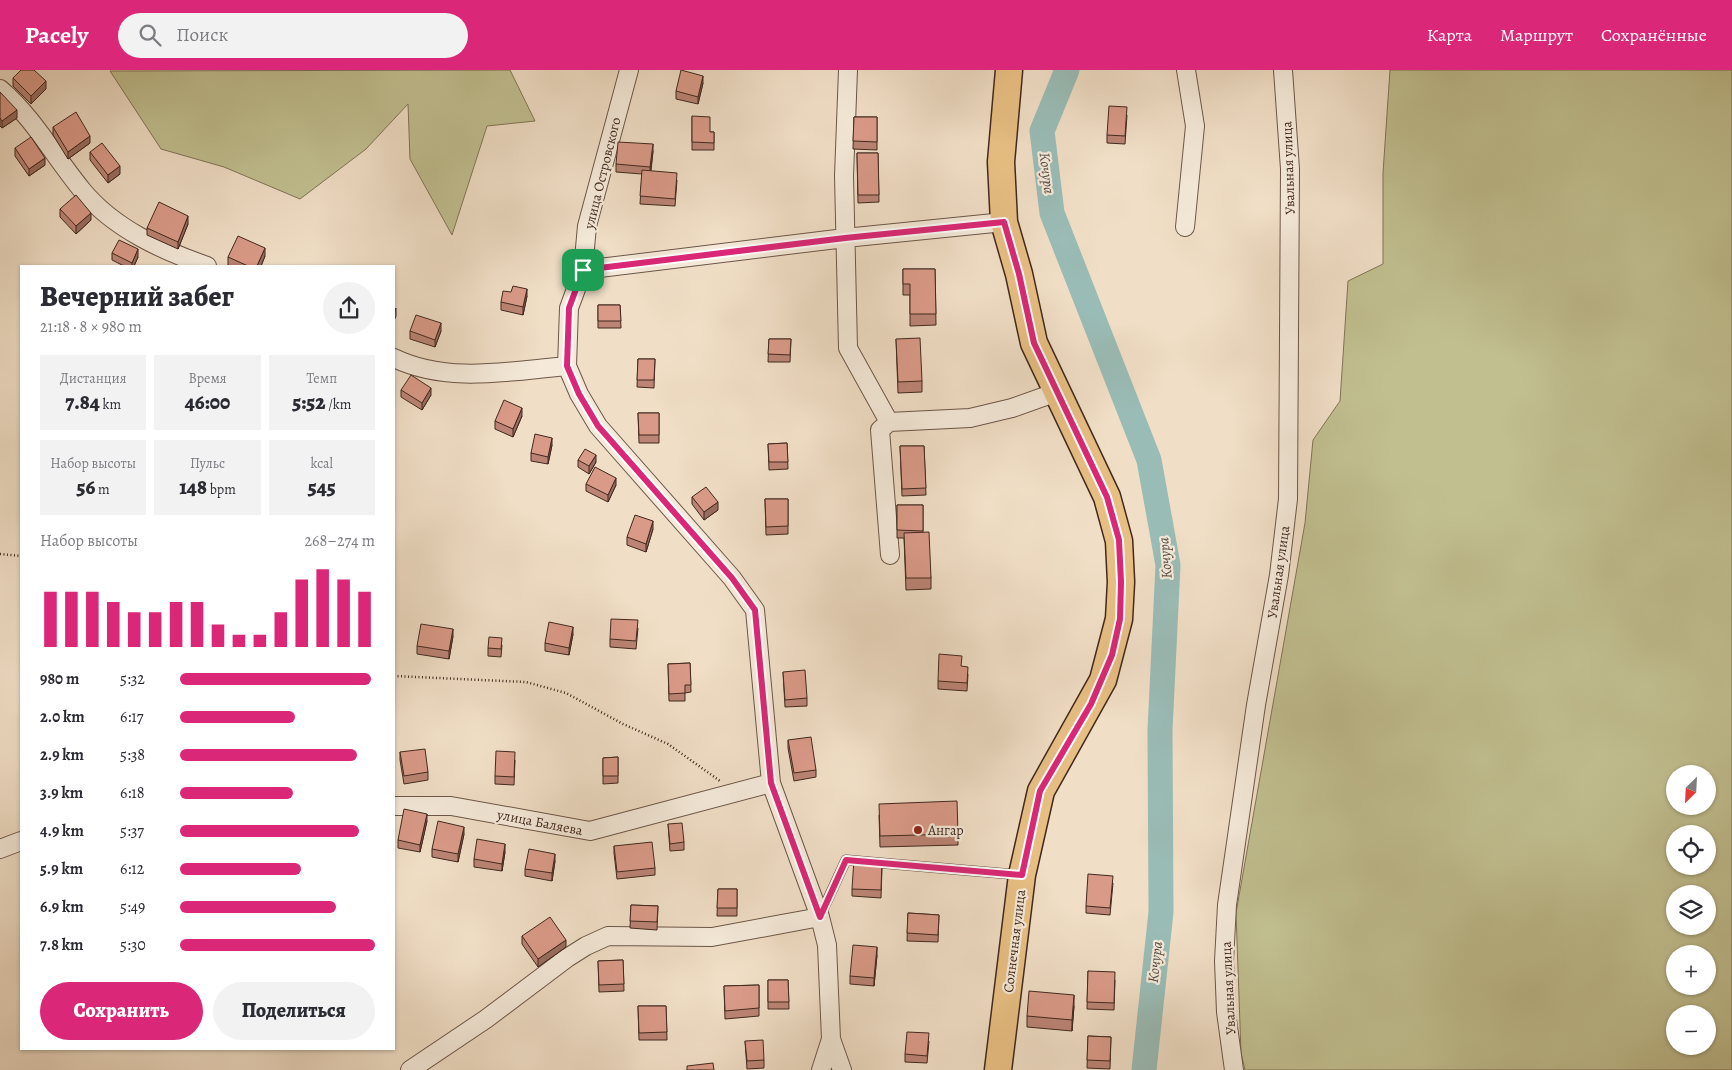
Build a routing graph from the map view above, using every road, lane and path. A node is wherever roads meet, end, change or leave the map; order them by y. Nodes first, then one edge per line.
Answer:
1 (629, 70) edge
2 (848, 70) edge
3 (1008, 70) edge
4 (1186, 70) edge
5 (1283, 70) edge
6 (0, 89) edge
7 (1004, 222) junction
8 (1185, 227) dead end
9 (845, 238) junction
10 (204, 265) edge
11 (583, 270) junction
12 (395, 358) edge
13 (567, 366) junction
14 (1057, 392) junction
15 (889, 422) junction
16 (0, 554) edge
17 (890, 555) dead end
18 (20, 556) edge
19 (395, 676) edge
20 (771, 783) junction
21 (739, 791) junction
22 (395, 806) edge
23 (20, 841) edge
24 (0, 849) edge
25 (1022, 875) junction
26 (820, 917) junction
27 (831, 1039) junction
28 (410, 1070) edge
29 (821, 1070) edge
30 (842, 1070) edge
31 (998, 1070) edge
32 (1234, 1070) edge

1 - 11 street, улица Островского
2 - 9 street
3 - 7 main road, Солнечная улица
4 - 8 street
5 - 32 street, Увальная улица
6 - 10 street
7 - 9 street
7 - 14 main road, Солнечная улица
9 - 11 street
9 - 15 street
11 - 13 street, улица Островского
12 - 13 street
13 - 20 street, улица Островского
14 - 15 street
14 - 25 main road, Солнечная улица
15 - 17 street
16 - 18 path
19 - 21 path
20 - 21 street, улица Баляева
20 - 26 street, улица Островского
21 - 22 street, улица Баляева
23 - 24 street
25 - 26 lane
25 - 31 main road, Солнечная улица
26 - 27 street, улица Островского
26 - 28 street
27 - 29 street, улица Островского
27 - 30 street, улица Островского

